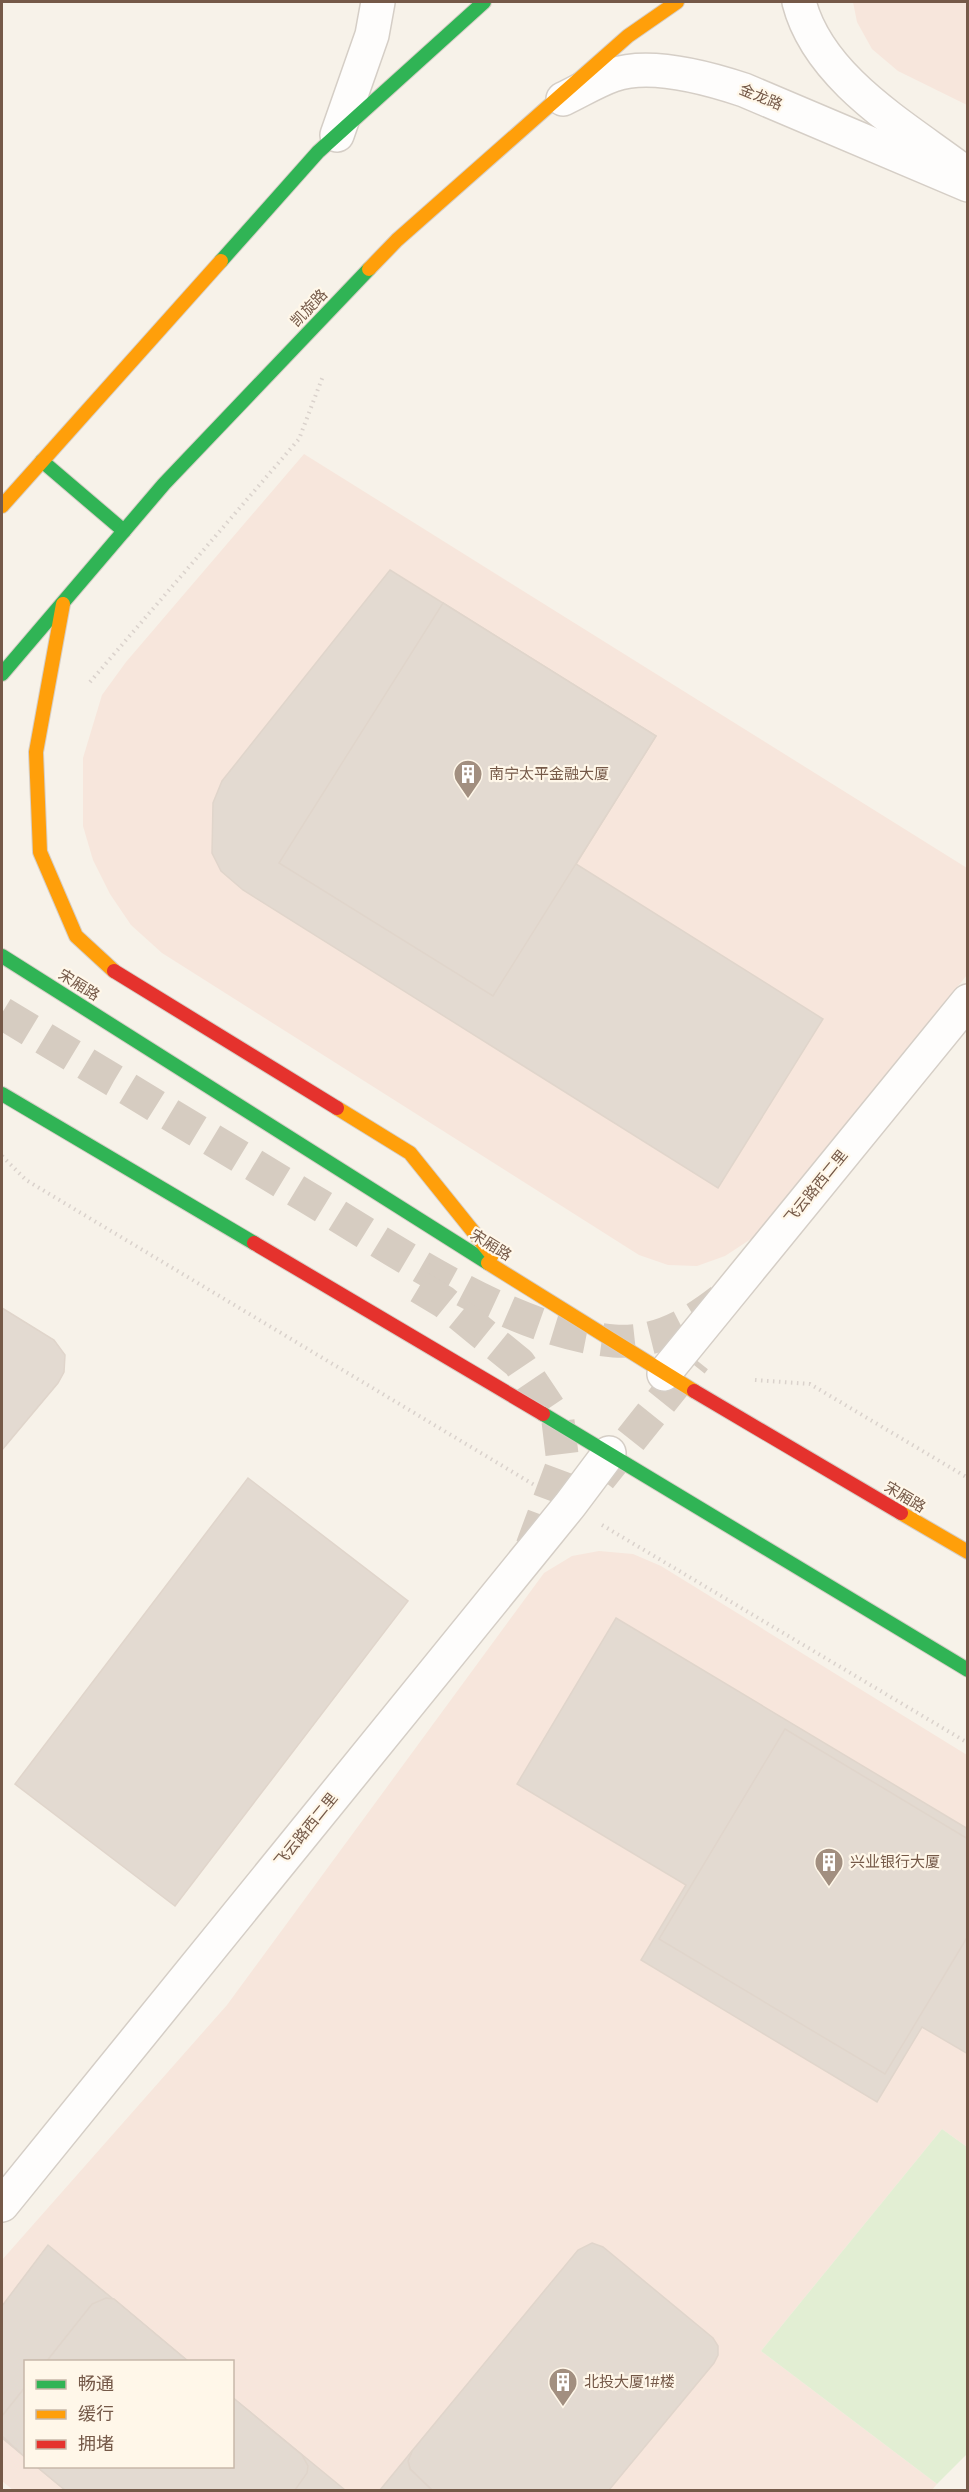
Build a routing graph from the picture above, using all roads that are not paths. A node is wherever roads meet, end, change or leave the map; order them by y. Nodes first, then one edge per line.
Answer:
1 (378, 2) edge
2 (484, 2) edge
3 (677, 2) edge
4 (799, 2) edge
5 (548, 106) junction
6 (337, 135) junction
7 (968, 174) edge
8 (968, 185) edge
9 (42, 461) junction
10 (2, 506) edge
11 (124, 531) junction
12 (63, 602) junction
13 (2, 674) edge
14 (2, 956) edge
15 (968, 1001) edge
16 (2, 1094) edge
17 (21, 1123) dead end
18 (61, 1128) junction
19 (508, 1275) junction
20 (664, 1374) junction
21 (609, 1452) junction
22 (968, 1552) edge
23 (968, 1670) edge
24 (2, 2205) edge

1 - 6 street
2 - 6 main road
3 - 5 main road, 凯旋路
4 - 7 street
5 - 8 street, 金龙路
5 - 11 main road, 凯旋路
6 - 9 main road
9 - 10 main road
9 - 11 main road
11 - 12 main road, 凯旋路
12 - 13 main road, 凯旋路
12 - 19 main road
14 - 19 main road, 宋厢路
15 - 20 street, 飞云路西二里
16 - 18 main road
17 - 18 main road
18 - 21 main road
19 - 20 main road, 宋厢路
20 - 22 main road, 宋厢路
21 - 23 main road
21 - 24 street, 飞云路西二里

